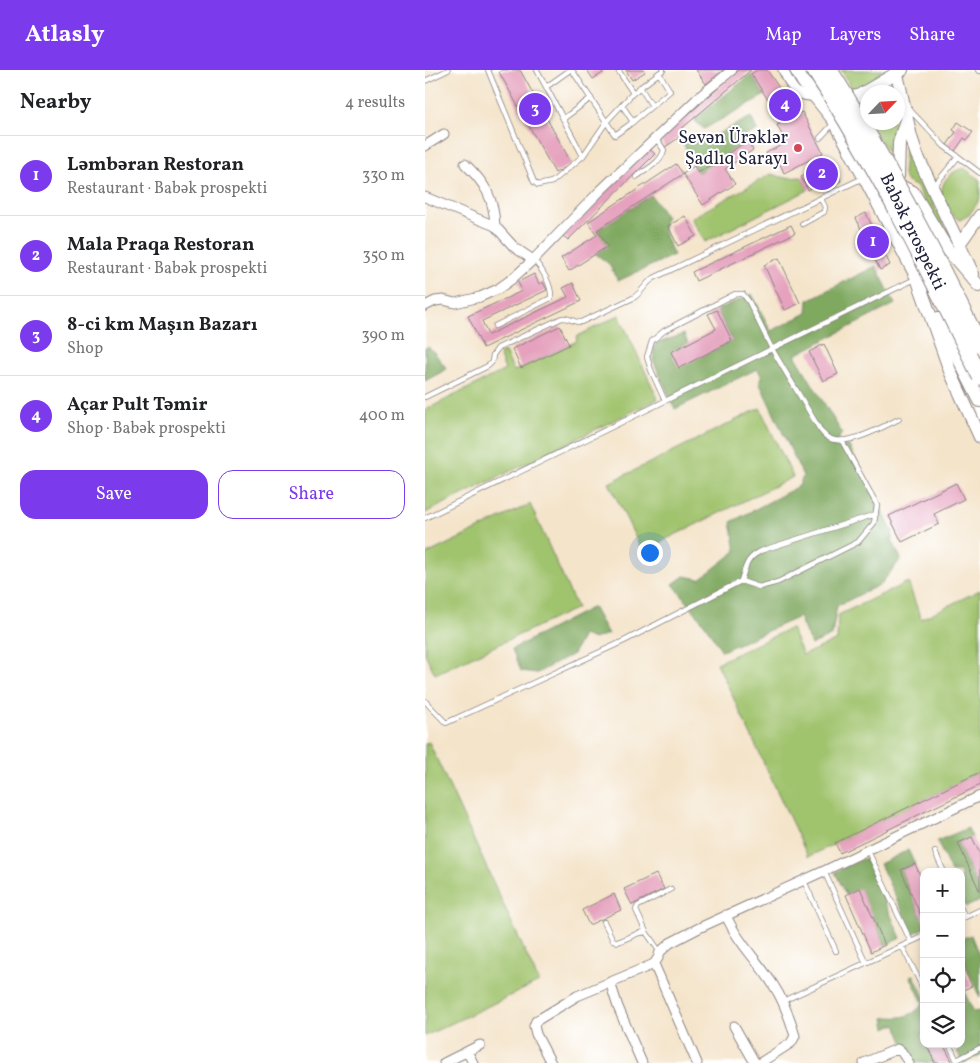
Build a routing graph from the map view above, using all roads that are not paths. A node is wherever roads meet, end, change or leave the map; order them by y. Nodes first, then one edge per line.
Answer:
1 (448, 70) edge
2 (488, 70) edge
3 (537, 70) edge
4 (571, 70) edge
5 (618, 70) edge
6 (732, 70) edge
7 (783, 70) edge
8 (796, 70) edge
9 (814, 70) edge
10 (830, 70) edge
11 (661, 71) edge
12 (900, 72) edge
13 (425, 81) edge
14 (803, 82) junction
15 (901, 85) edge
16 (546, 87) junction
17 (640, 87) junction
18 (633, 93) junction
19 (817, 97) junction
20 (591, 98) junction
21 (834, 98) junction
22 (905, 104) edge
23 (622, 105) junction
24 (652, 106) junction
25 (905, 112) edge
26 (906, 117) junction
27 (563, 119) junction
28 (607, 122) junction
29 (633, 122) junction
30 (835, 122) junction
31 (444, 134) dead end
32 (656, 138) junction
33 (820, 138) dead end
34 (425, 146) edge
35 (583, 156) junction
36 (958, 157) junction
37 (465, 164) dead end
38 (980, 173) edge
39 (635, 177) dead end
40 (865, 177) junction
41 (931, 189) junction
42 (425, 197) edge
43 (821, 198) junction
44 (980, 216) edge
45 (802, 224) dead end
46 (495, 226) junction
47 (959, 244) junction
48 (533, 260) junction
49 (917, 278) junction
50 (980, 287) edge
51 (425, 306) edge
52 (495, 326) dead end
53 (980, 345) edge
54 (772, 349) junction
55 (980, 377) edge
56 (425, 397) edge
57 (665, 401) junction
58 (980, 401) edge
59 (899, 420) dead end
60 (980, 437) edge
61 (842, 441) junction
62 (876, 514) junction
63 (425, 518) edge
64 (741, 581) junction
65 (425, 701) edge
66 (980, 796) edge
67 (868, 851) junction
68 (935, 852) dead end
69 (942, 868) edge
70 (824, 871) junction
71 (804, 881) junction
72 (671, 889) dead end
73 (980, 910) edge
74 (726, 915) junction
75 (965, 917) edge
76 (604, 922) dead end
77 (646, 932) junction
78 (920, 938) edge
79 (911, 942) junction
80 (903, 946) junction
81 (836, 951) dead end
82 (660, 952) junction
83 (866, 962) junction
84 (654, 964) junction
85 (610, 982) junction
86 (920, 982) edge
87 (783, 1001) junction
88 (735, 1026) dead end
89 (480, 1046) dead end
90 (951, 1048) edge
91 (980, 1048) edge
92 (468, 1052) junction
93 (761, 1062) edge
94 (958, 1062) edge
95 (444, 1063) edge
96 (473, 1063) edge
97 (551, 1063) edge
98 (642, 1063) edge
99 (697, 1063) edge
100 (864, 1063) edge
101 (909, 1063) edge

1 - 13 lane
2 - 35 lane
3 - 16 lane
4 - 16 lane
4 - 20 lane
5 - 18 lane
6 - 32 street
7 - 19 street
8 - 14 main road
9 - 55 main road, Babək prospekti, bridge
10 - 53 main road, Babək prospekti, bridge
11 - 17 lane
11 - 24 lane
12 - 15 main road, Babək prospekti
12 - 21 main road
14 - 19 main road, Babək prospekti
14 - 21 main road
16 - 27 lane
17 - 18 lane
17 - 24 lane
18 - 23 lane
19 - 21 street
19 - 30 main road, Babək prospekti
20 - 27 lane
20 - 28 lane
22 - 36 lane
23 - 28 lane
23 - 29 lane
24 - 29 lane
25 - 26 main road, Babək prospekti
26 - 40 main road
26 - 41 main road, Babək prospekti
27 - 35 lane
28 - 29 lane
28 - 35 lane
30 - 33 lane
30 - 40 main road, Babək prospekti
31 - 34 street
32 - 39 lane
32 - 48 street
36 - 38 lane
36 - 41 lane
37 - 46 street
40 - 43 lane
40 - 49 main road, Babək prospekti
41 - 47 main road, Babək prospekti
42 - 46 street
43 - 45 lane
43 - 56 lane
44 - 47 street
46 - 48 street
47 - 50 main road, Babək prospekti
48 - 51 street
48 - 52 lane
49 - 50 main road
49 - 54 lane
49 - 58 main road
49 - 60 main road, Babək prospekti
54 - 57 lane
54 - 57 lane
54 - 61 lane
57 - 63 lane
59 - 61 lane
61 - 62 lane
62 - 64 lane
62 - 64 lane
64 - 65 lane
66 - 67 street
67 - 70 street
67 - 79 lane
68 - 69 lane
70 - 71 street
70 - 83 lane
71 - 74 street
71 - 81 lane
72 - 77 lane
73 - 75 lane
74 - 82 street
74 - 87 street
76 - 77 lane
77 - 82 lane
78 - 79 lane
79 - 80 lane
80 - 83 lane
80 - 86 lane
82 - 84 street
83 - 87 lane
84 - 85 street
84 - 99 street
85 - 97 street
85 - 98 street
87 - 93 street
88 - 93 street
89 - 92 street
90 - 94 lane
91 - 94 lane
92 - 95 street
92 - 96 street
100 - 101 street

